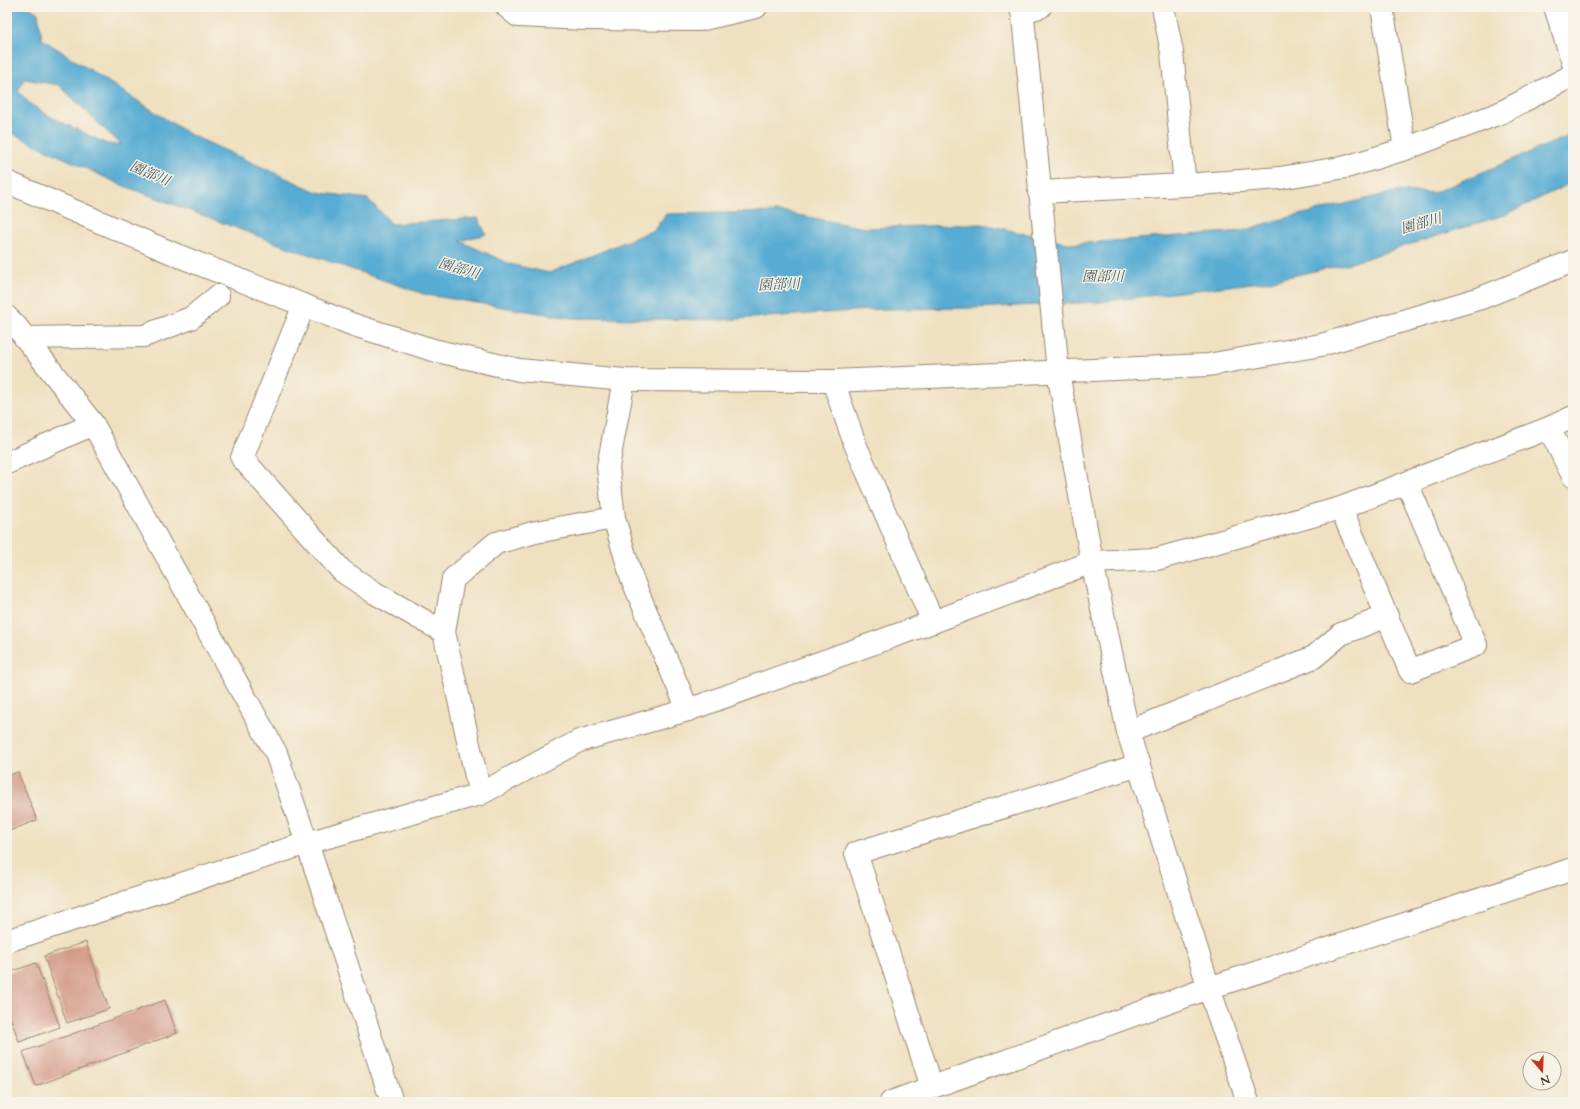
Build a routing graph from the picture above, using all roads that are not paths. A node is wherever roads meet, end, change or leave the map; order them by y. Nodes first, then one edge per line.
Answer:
1 (507, 7) edge
2 (756, 7) edge
3 (1163, 7) edge
4 (1382, 7) edge
5 (1556, 7) edge
6 (1028, 9) edge
7 (1573, 63) edge
8 (1573, 75) edge
9 (1406, 149) junction
10 (7, 182) edge
11 (1185, 185) junction
12 (1040, 200) junction
13 (1573, 261) edge
14 (218, 296) dead end
15 (304, 306) junction
16 (7, 317) edge
17 (25, 338) junction
18 (1057, 365) junction
19 (624, 380) junction
20 (833, 381) junction
21 (1573, 417) edge
22 (93, 424) junction
23 (1549, 428) junction
24 (7, 463) edge
25 (1573, 476) edge
26 (1407, 483) junction
27 (1341, 508) junction
28 (614, 518) junction
29 (1092, 562) junction
30 (1387, 616) junction
31 (932, 622) junction
32 (444, 632) junction
33 (688, 710) junction
34 (1128, 732) junction
35 (1139, 765) junction
36 (480, 794) junction
37 (307, 843) junction
38 (1573, 869) edge
39 (7, 941) edge
40 (1208, 988) junction
41 (932, 1087) junction
42 (392, 1102) edge
43 (890, 1102) edge
44 (1248, 1102) edge

1 - 2 street
3 - 11 street
4 - 9 street
5 - 7 street
6 - 12 street
8 - 9 street
9 - 11 street
10 - 15 street
11 - 12 street
12 - 18 street
13 - 18 street
14 - 17 street
15 - 19 street
15 - 32 street
16 - 17 street
17 - 22 street
18 - 20 street
18 - 29 street
19 - 20 street
19 - 28 street
20 - 31 street
21 - 23 street
22 - 24 street
22 - 37 street
23 - 25 street
23 - 26 street
26 - 27 street
26 - 30 street
27 - 29 street
27 - 30 street
28 - 32 street
28 - 33 street
29 - 31 street
29 - 34 street
30 - 34 street
31 - 33 street
32 - 36 street
33 - 36 street
34 - 35 street
35 - 40 street
35 - 41 street
36 - 37 street
37 - 39 street
37 - 42 street
38 - 40 street
40 - 41 street
40 - 44 street
41 - 43 street

